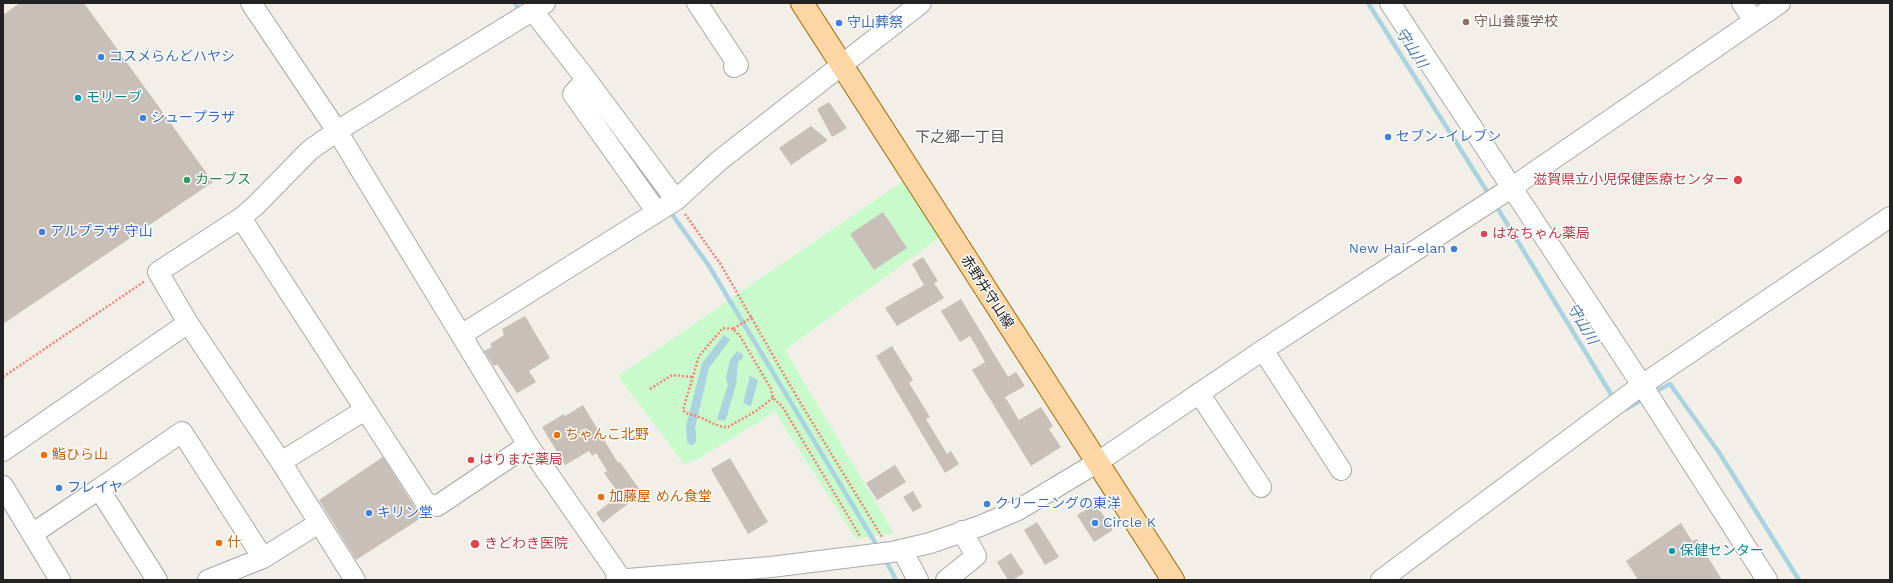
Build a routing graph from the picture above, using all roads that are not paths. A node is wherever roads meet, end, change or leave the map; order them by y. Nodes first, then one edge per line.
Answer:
1 (251, 3) edge
2 (697, 3) edge
3 (802, 3) edge
4 (921, 3) edge
5 (1390, 3) edge
6 (1742, 3) edge
7 (1780, 3) edge
8 (539, 7) edge
9 (1754, 21) junction
10 (842, 66) junction
11 (734, 67) dead end
12 (336, 131) junction
13 (616, 137) junction
14 (1511, 188) junction
15 (676, 200) junction
16 (656, 211) junction
17 (1890, 217) edge
18 (241, 218) junction
19 (188, 323) junction
20 (461, 335) junction
21 (1263, 350) junction
22 (1642, 385) junction
23 (1200, 393) junction
24 (365, 410) junction
25 (528, 445) junction
26 (3, 450) edge
27 (281, 462) junction
28 (1098, 462) junction
29 (1341, 470) dead end
30 (3, 486) edge
31 (1261, 487) dead end
32 (99, 489) junction
33 (319, 523) junction
34 (962, 531) junction
35 (32, 534) junction
36 (897, 551) junction
37 (263, 558) junction
38 (1387, 578) edge
39 (60, 580) edge
40 (157, 580) edge
41 (208, 580) edge
42 (355, 580) edge
43 (616, 580) edge
44 (622, 580) edge
45 (918, 580) edge
46 (946, 580) edge
47 (1174, 580) edge
48 (1766, 580) edge

1 - 12 street
2 - 11 street
3 - 10 main road, 赤野井守山線
4 - 10 street
5 - 14 street
6 - 9 street
7 - 9 street
8 - 12 street
8 - 13 street
9 - 14 street
10 - 15 street
10 - 28 main road, 赤野井守山線
12 - 18 street
12 - 20 street
13 - 15 street
13 - 16 street
14 - 21 street
14 - 22 street
15 - 16 street
16 - 20 street
17 - 22 street
18 - 19 street
18 - 24 street
19 - 26 street
19 - 27 street
20 - 25 street
21 - 23 street
21 - 29 street
22 - 38 street
22 - 48 street
23 - 28 street
23 - 31 street
24 - 25 street
24 - 27 street
25 - 44 street
27 - 33 street
28 - 34 street
28 - 47 main road, 赤野井守山線
30 - 35 street
32 - 35 street
32 - 37 street
32 - 40 street
33 - 37 street
33 - 42 street
34 - 36 street
34 - 46 street
35 - 39 street
36 - 44 street
36 - 45 street
37 - 41 street
43 - 44 street

